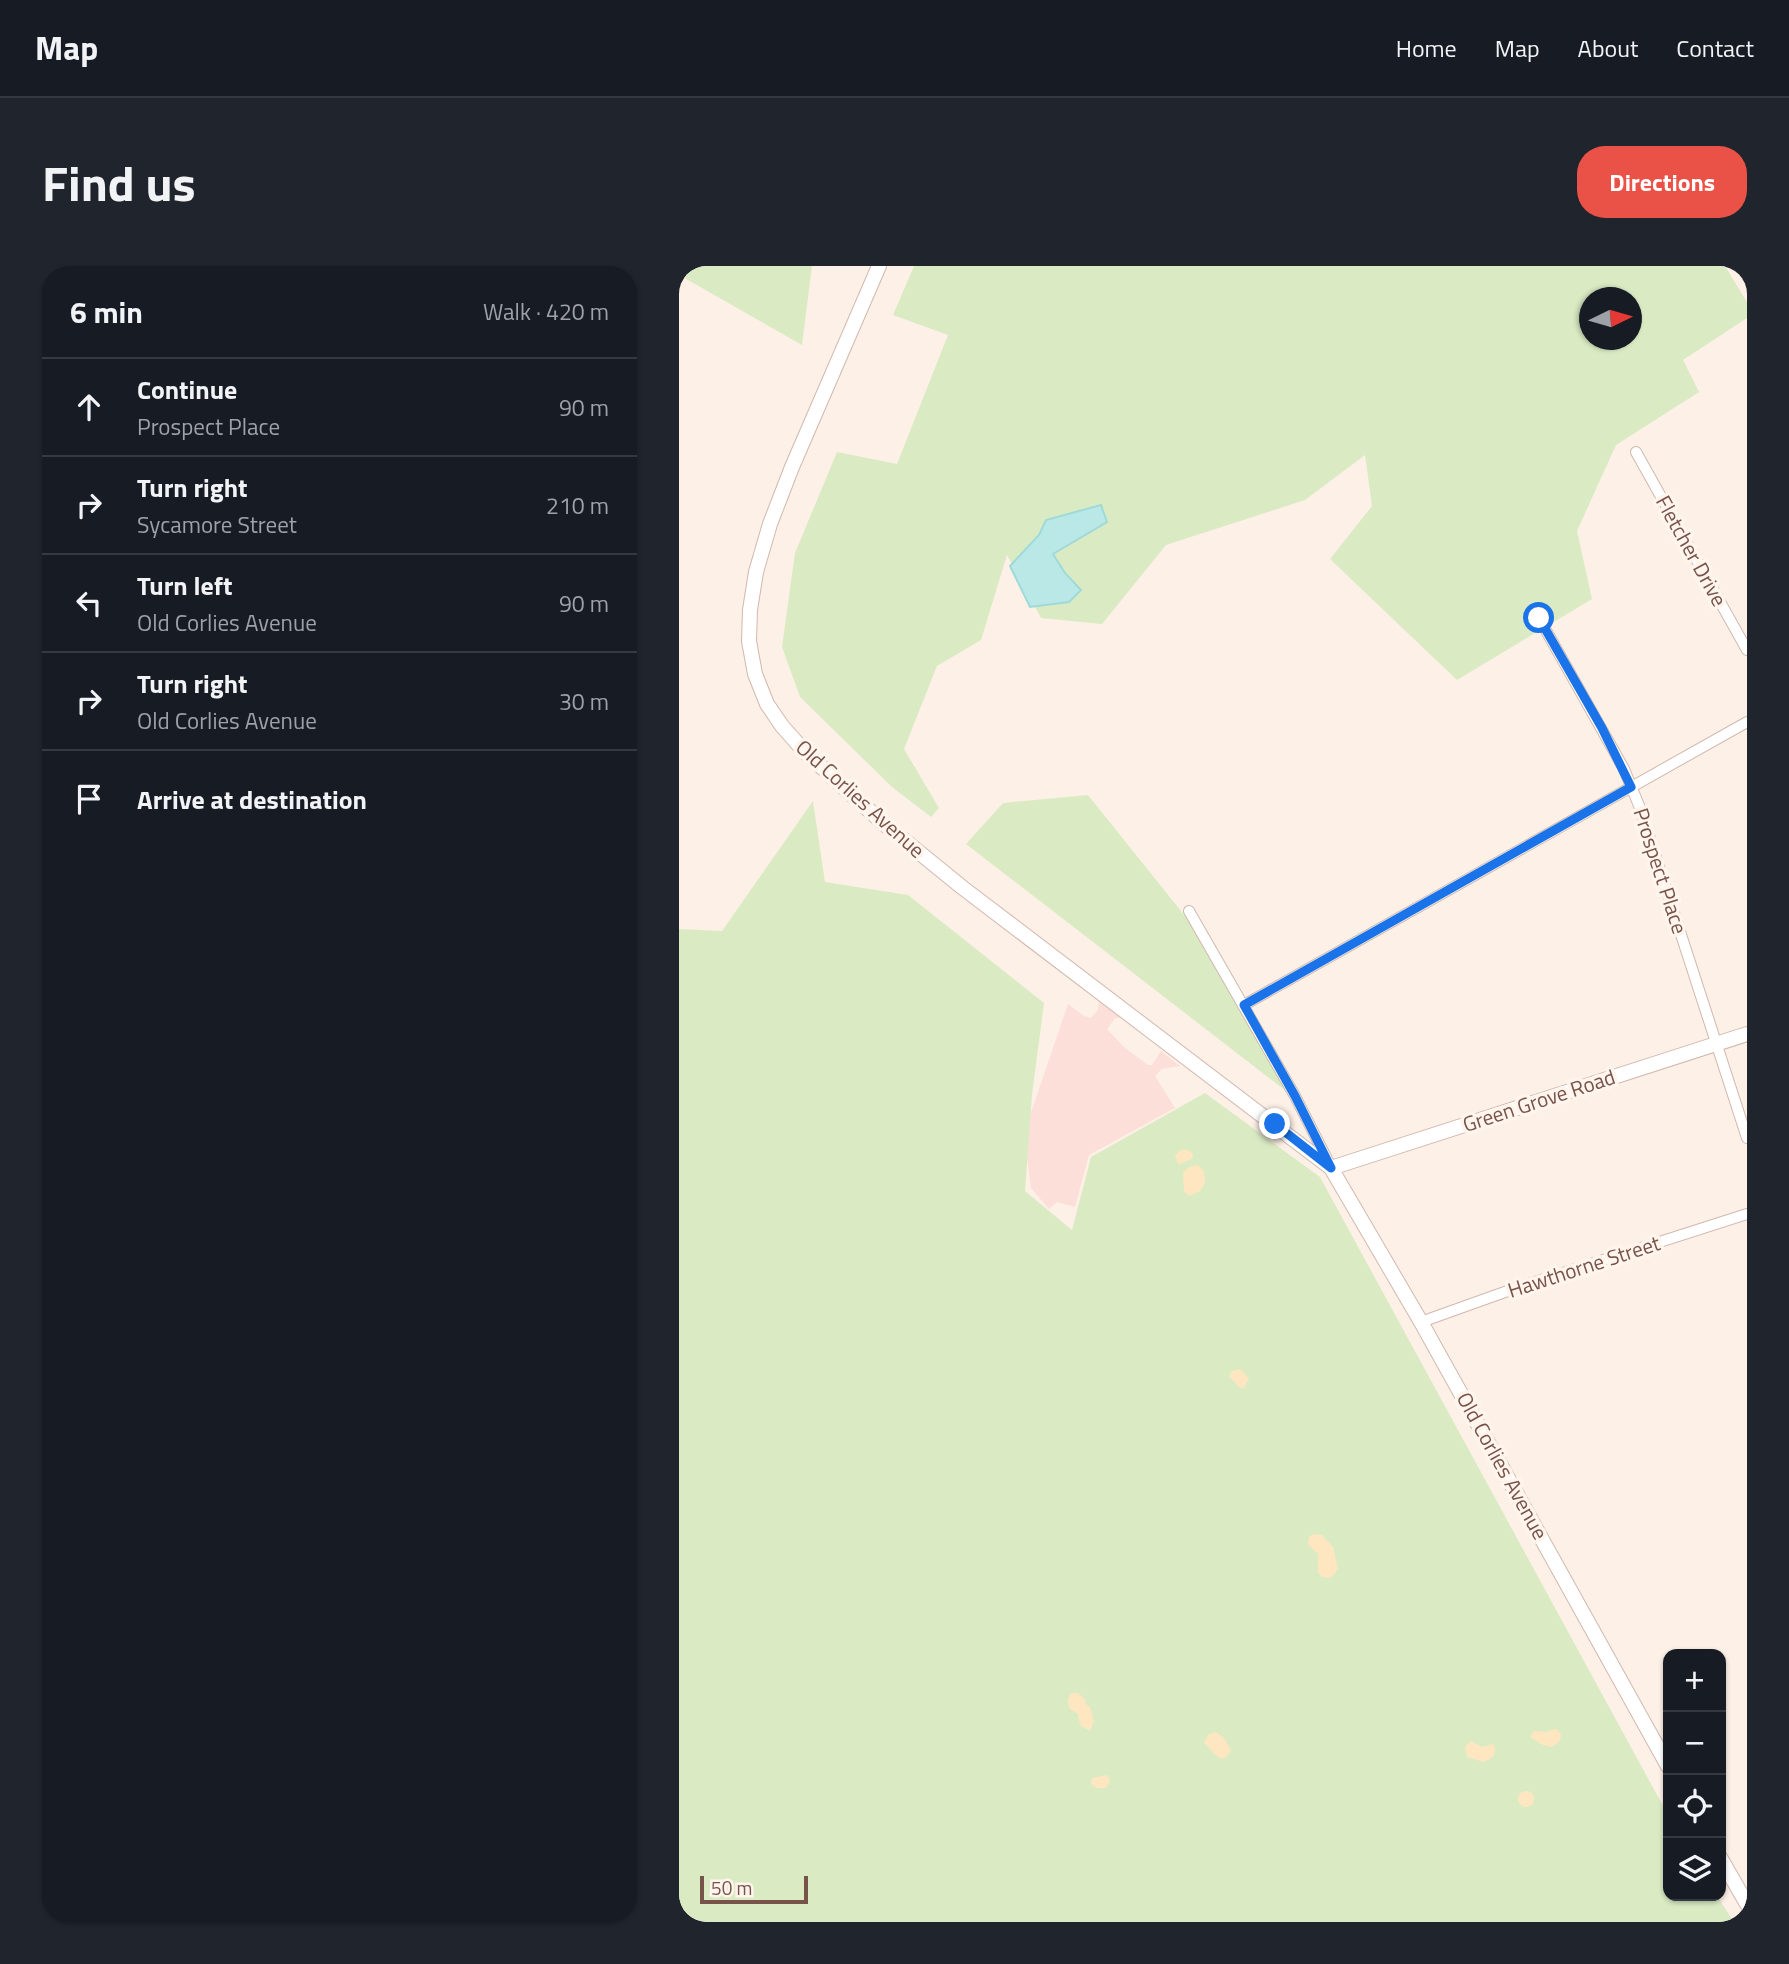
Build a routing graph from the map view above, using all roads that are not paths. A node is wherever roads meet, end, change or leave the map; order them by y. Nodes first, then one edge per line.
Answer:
1 (879, 266) edge
2 (1744, 266) edge
3 (1747, 275) edge
4 (1636, 452) dead end
5 (1539, 618) dead end
6 (1747, 649) edge
7 (1747, 722) edge
8 (1631, 787) junction
9 (1189, 911) dead end
10 (1244, 1005) junction
11 (1747, 1034) edge
12 (1717, 1043) junction
13 (1747, 1138) edge
14 (1331, 1168) junction
15 (1747, 1214) edge
16 (1421, 1322) junction
17 (1663, 1757) edge
18 (1726, 1867) edge
19 (1747, 1904) edge

1 - 14 street, Old Corlies Avenue
2 - 3 street
4 - 6 street, Fletcher Drive
5 - 8 street, Prospect Place
7 - 8 street
8 - 10 street
8 - 12 street, Prospect Place
9 - 10 street, Old Corlies Avenue
10 - 14 street, Old Corlies Avenue
11 - 12 street, Green Grove Road
12 - 13 street, Prospect Place
12 - 14 street, Green Grove Road
14 - 16 street, Old Corlies Avenue
15 - 16 street, Hawthorne Street
16 - 17 street, Old Corlies Avenue
18 - 19 street

